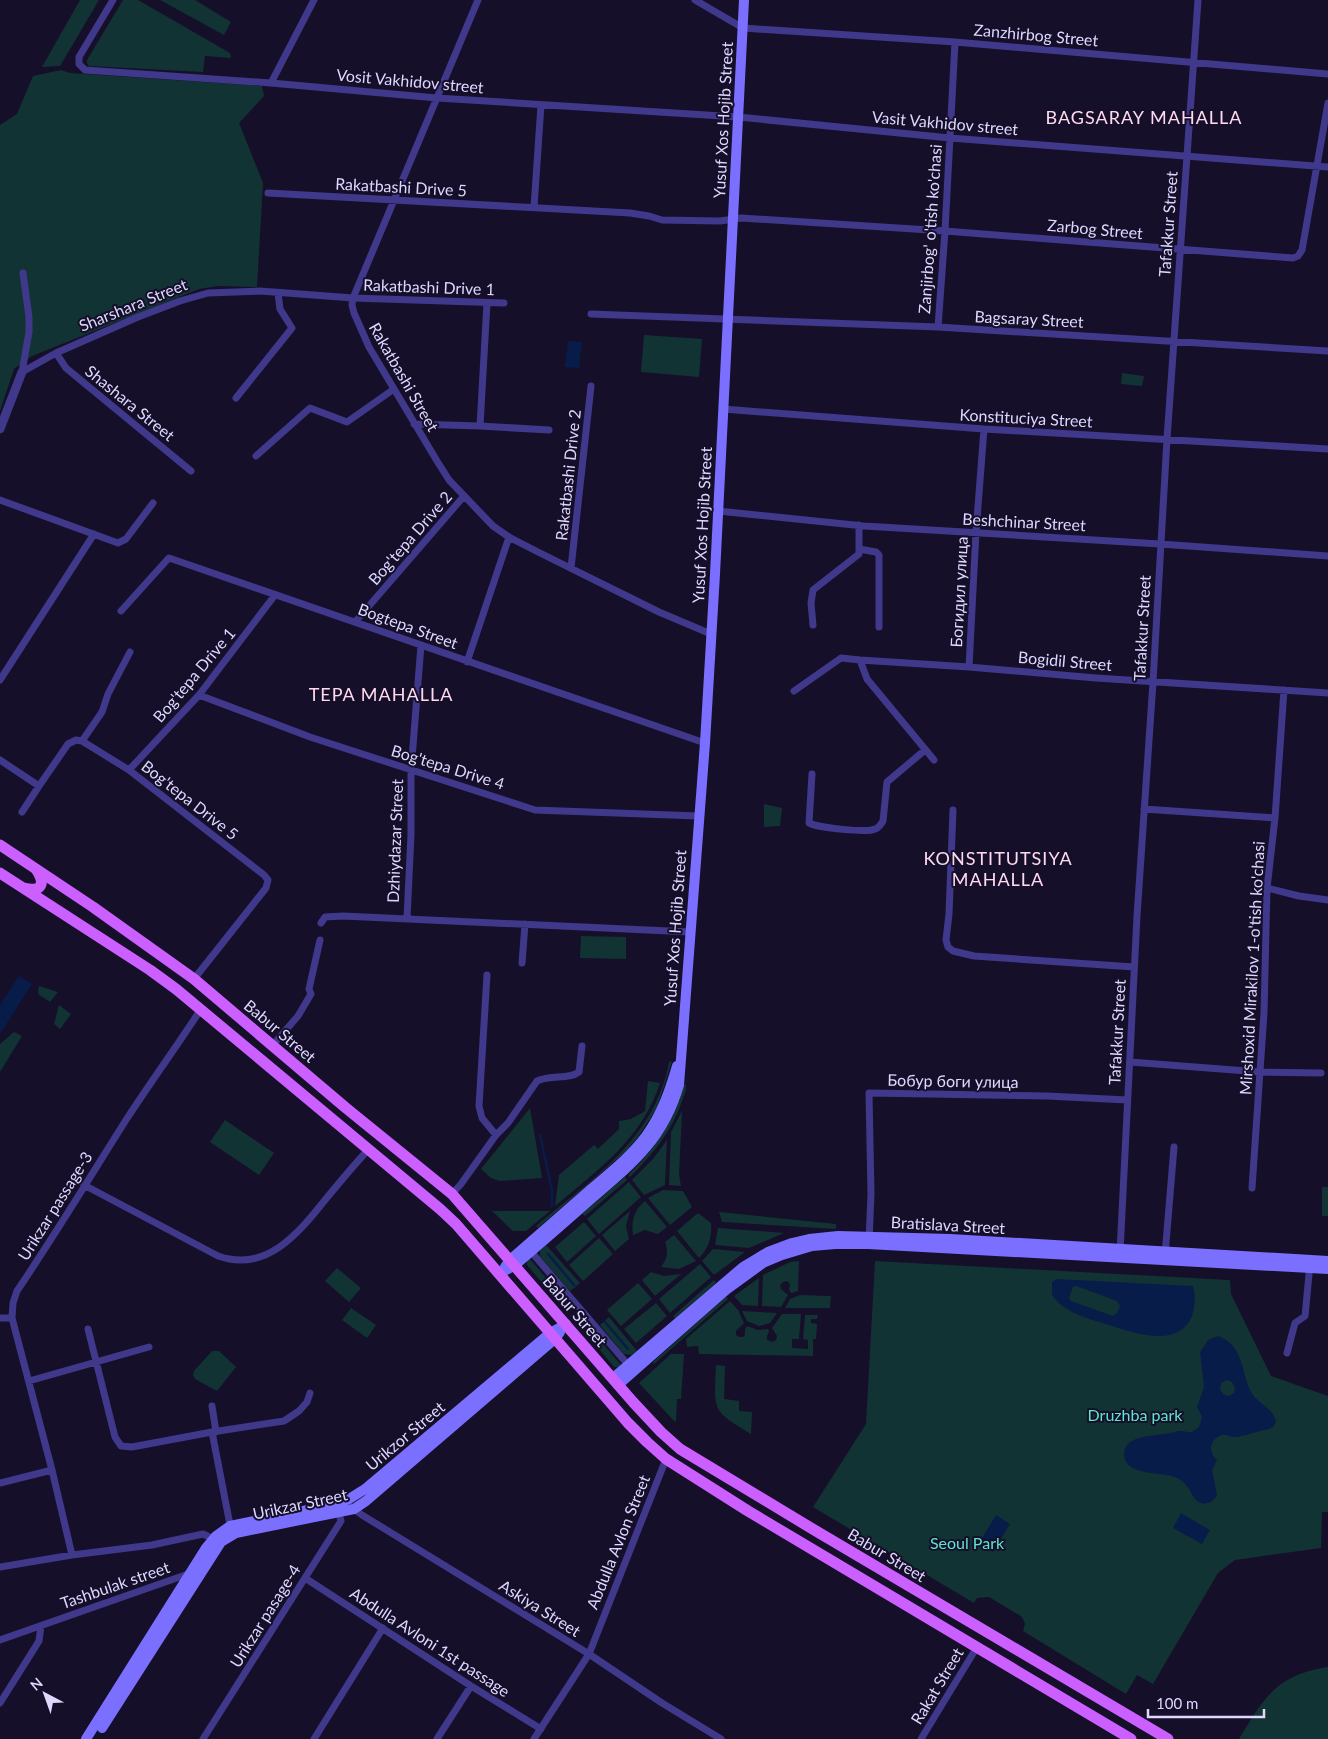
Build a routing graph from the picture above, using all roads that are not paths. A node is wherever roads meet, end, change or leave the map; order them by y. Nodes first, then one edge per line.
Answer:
1 (113, 0) edge
2 (314, 0) edge
3 (478, 0) edge
4 (695, 0) edge
5 (744, 0) edge
6 (1198, 0) edge
7 (743, 28) junction
8 (955, 42) junction
9 (1192, 62) junction
10 (1328, 74) edge
11 (271, 84) junction
12 (437, 98) junction
13 (1328, 103) edge
14 (541, 105) junction
15 (738, 117) junction
16 (950, 138) junction
17 (1186, 155) junction
18 (1318, 166) junction
19 (1328, 167) edge
20 (268, 193) dead end
21 (395, 200) junction
22 (534, 207) junction
23 (733, 220) junction
24 (945, 231) junction
25 (1180, 250) junction
26 (24, 274) dead end
27 (278, 293) junction
28 (353, 298) junction
29 (486, 303) junction
30 (504, 303) dead end
31 (591, 314) dead end
32 (728, 319) junction
33 (938, 328) junction
34 (1175, 341) junction
35 (1328, 351) edge
36 (56, 353) junction
37 (22, 372) junction
38 (591, 386) dead end
39 (394, 389) junction
40 (236, 398) dead end
41 (723, 409) junction
42 (414, 424) junction
43 (480, 426) junction
44 (0, 429) edge
45 (984, 429) junction
46 (549, 430) dead end
47 (1167, 440) junction
48 (1328, 449) edge
49 (256, 456) dead end
50 (191, 471) dead end
51 (464, 496) junction
52 (0, 500) edge
53 (153, 503) dead end
54 (718, 511) junction
55 (859, 526) junction
56 (976, 532) junction
57 (94, 534) junction
58 (509, 537) junction
59 (1160, 544) junction
60 (859, 549) junction
61 (1328, 556) edge
62 (571, 568) junction
63 (275, 596) junction
64 (122, 611) dead end
65 (356, 621) junction
66 (813, 625) dead end
67 (879, 627) dead end
68 (710, 634) junction
69 (421, 645) junction
70 (130, 652) dead end
71 (860, 660) junction
72 (467, 662) junction
73 (969, 667) junction
74 (0, 680) edge
75 (1153, 682) junction
76 (1284, 690) junction
77 (794, 691) dead end
78 (1328, 693) edge
79 (199, 695) junction
80 (82, 741) junction
81 (705, 744) junction
82 (925, 750) junction
83 (0, 760) edge
84 (934, 760) dead end
85 (130, 770) junction
86 (411, 771) junction
87 (812, 774) dead end
88 (39, 786) junction
89 (1144, 809) junction
90 (953, 810) dead end
91 (22, 812) dead end
92 (698, 816) junction
93 (1275, 818) junction
94 (0, 845) edge
95 (36, 869) junction
96 (0, 873) edge
97 (22, 888) dead end
98 (1267, 888) junction
99 (1328, 900) edge
100 (407, 918) junction
101 (321, 924) dead end
102 (525, 924) junction
103 (690, 932) junction
104 (320, 940) dead end
105 (522, 963) dead end
106 (1134, 967) junction
107 (487, 975) dead end
108 (194, 979) junction
109 (201, 1009) junction
110 (272, 1046) junction
111 (582, 1046) dead end
112 (1130, 1062) junction
113 (1260, 1072) junction
114 (1321, 1073) dead end
115 (327, 1092) junction
116 (1128, 1100) junction
117 (316, 1106) junction
118 (496, 1136) junction
119 (1174, 1147) dead end
120 (368, 1150) junction
121 (84, 1185) junction
122 (1252, 1188) dead end
123 (452, 1194) junction
124 (869, 1240) junction
125 (528, 1249) junction
126 (1120, 1253) junction
127 (1165, 1256) junction
128 (1328, 1261) edge
129 (512, 1263) junction
130 (1310, 1264) junction
131 (1328, 1269) edge
132 (499, 1274) junction
133 (0, 1318) edge
134 (12, 1318) junction
135 (566, 1324) junction
136 (88, 1329) dead end
137 (553, 1336) junction
138 (149, 1347) dead end
139 (1288, 1352) dead end
140 (96, 1363) junction
141 (631, 1368) junction
142 (29, 1381) junction
143 (616, 1382) junction
144 (310, 1393) dead end
145 (212, 1406) dead end
146 (214, 1432) junction
147 (666, 1459) junction
148 (52, 1470) junction
149 (0, 1483) edge
150 (757, 1496) junction
151 (340, 1507) junction
152 (354, 1509) junction
153 (748, 1511) junction
154 (232, 1530) junction
155 (217, 1540) junction
156 (72, 1555) junction
157 (868, 1562) junction
158 (0, 1567) edge
159 (194, 1575) junction
160 (305, 1578) junction
161 (858, 1578) junction
162 (41, 1626) junction
163 (383, 1628) junction
164 (0, 1640) edge
165 (977, 1647) junction
166 (589, 1654) junction
167 (471, 1686) junction
168 (1093, 1695) junction
169 (0, 1703) edge
170 (1084, 1711) junction
171 (541, 1729) junction
172 (86, 1739) edge
173 (94, 1739) edge
174 (203, 1739) edge
175 (314, 1739) edge
176 (438, 1739) edge
177 (534, 1739) edge
178 (719, 1739) edge
179 (921, 1739) edge
180 (1131, 1739) edge
181 (1168, 1739) edge

1 - 11 street, Vosit Vakhidov street
2 - 11 street
3 - 12 street
4 - 7 street
5 - 7 main road, Yusuf Xos Hojib Street
6 - 9 street, Tafakkur Street
7 - 8 street, Zanzhirbog Street
7 - 15 main road, Yusuf Xos Hojib Street
8 - 9 street, Zanzhirbog Street
8 - 16 street, Zanjirbog' o'tish ko'chasi
9 - 10 street, Zanzhirbog Street
9 - 17 street, Tafakkur Street
11 - 12 street, Vosit Vakhidov street
12 - 14 street, Vosit Vakhidov street
12 - 21 street
13 - 18 street, Zarbog Street
14 - 15 street, Vosit Vakhidov street
14 - 22 street
15 - 16 street, Vasit Vakhidov street
15 - 23 main road, Yusuf Xos Hojib Street
16 - 17 street, Vasit Vakhidov street
16 - 24 street, Zanjirbog' o'tish ko'chasi
17 - 18 street, Vasit Vakhidov street
17 - 25 street, Tafakkur Street
18 - 19 street, Vasit Vakhidov street
18 - 25 street, Zarbog Street
20 - 21 street, Rakatbashi Drive 5
21 - 22 street, Rakatbashi Drive 5
21 - 28 street
22 - 23 street, Rakatbashi Drive 5
23 - 24 street, Zarbog Street
23 - 32 main road, Yusuf Xos Hojib Street
24 - 25 street, Zarbog Street
24 - 33 street, Zanjirbog' o'tish ko'chasi
25 - 34 street, Tafakkur Street
26 - 37 street
27 - 28 street, Sharshara Street
27 - 36 street, Sharshara Street
27 - 40 street
28 - 29 street, Rakatbashi Drive 1
28 - 39 street, Rakatbashi Street
29 - 30 street, Rakatbashi Drive 1
29 - 43 street
31 - 32 street, Bagsarаy Street
32 - 33 street, Bagsarаy Street
32 - 41 main road, Yusuf Xos Hojib Street
33 - 34 street, Bagsarаy Street
34 - 35 street, Bagsarаy Street
34 - 47 street, Tafakkur Street
36 - 37 street, Sharshara Street
36 - 50 street, Shashara Street
37 - 44 street
38 - 62 street, Rakatbashi Drive 2
39 - 42 street, Rakatbashi Street
39 - 49 street
41 - 45 street, Konstituciya Street
41 - 54 main road, Yusuf Xos Hojib Street
42 - 43 street
42 - 51 street, Rakatbashi Street
43 - 46 street
45 - 47 street, Konstituciya Street
45 - 56 street, Богидил улица
47 - 48 street, Konstituciya Street
47 - 59 street, Tafakkur Street
51 - 58 street, Rakatbashi Street
51 - 65 street, Bog'tepa Drive 2
52 - 57 street
53 - 57 street
54 - 55 street, Beshchinar Street
54 - 68 main road, Yusuf Xos Hojib Street
55 - 56 street, Beshchinar Street
55 - 60 street
56 - 59 street, Beshchinar Street
56 - 73 street, Богидил улица
57 - 74 street
58 - 62 street, Rakatbashi Street
58 - 72 street
59 - 61 street, Beshchinar Street
59 - 75 street, Tafakkur Street
60 - 66 street
60 - 67 street
62 - 68 street, Rakatbashi Street
63 - 64 street, Bogtepa Street
63 - 65 street, Bogtepa Street
63 - 79 street, Bog'tepa Drive 1
65 - 69 street, Bogtepa Street
68 - 81 main road, Yusuf Xos Hojib Street
69 - 72 street, Bogtepa Street
69 - 86 street, Dzhiydazar Street
70 - 80 street
71 - 73 street, Bogidil Street
71 - 77 street, Bogidil Street
71 - 82 street
72 - 81 street, Bogtepa Street
73 - 75 street, Bogidil Street
75 - 76 street, Bogidil Street
75 - 89 street, Tafakkur Street
76 - 78 street, Bogidil Street
76 - 93 street, Mirshoxid Mirakilov 1-o'tish ko'chasi
79 - 85 street, Bog'tepa Drive 1
79 - 86 street, Bog'tepa Drive 4
80 - 85 street, Bog'tepa Drive 5
80 - 88 street
81 - 92 main road, Yusuf Xos Hojib Street
82 - 84 street
82 - 87 street
83 - 88 street
85 - 108 street, Bog'tepa Drive 5
86 - 92 street, Bog'tepa Drive 4
86 - 100 street, Dzhiydazar Street
88 - 91 street
89 - 93 street
89 - 106 street, Tafakkur Street
90 - 106 street
92 - 103 main road, Yusuf Xos Hojib Street
93 - 98 street, Mirshoxid Mirakilov 1-o'tish ko'chasi
94 - 95 main road, Babur Street
95 - 97 main road
95 - 108 main road, Babur Street
96 - 109 main road, Babur Street
98 - 99 street
98 - 113 street, Mirshoxid Mirakilov 1-o'tish ko'chasi
100 - 101 street
100 - 102 street
102 - 103 street
102 - 105 street
103 - 125 main road, Yusuf Xos Hojib Street
104 - 110 street
106 - 112 street, Tafakkur Street
107 - 118 street
108 - 110 main road, Babur Street
109 - 117 main road, Babur Street
109 - 121 street, Urikzar passage-3
110 - 115 main road, Babur Street
111 - 118 street
112 - 113 street
112 - 116 street, Tafakkur Street
113 - 114 street
113 - 122 street, Mirshoxid Mirakilov 1-o'tish ko'chasi
115 - 117 main road
115 - 123 main road, Babur Street
116 - 124 street, Бобур боги улица
116 - 126 street, Tafakkur Street
117 - 120 main road, Babur Street
118 - 123 street
119 - 127 street
120 - 121 street
120 - 132 main road, Babur Street
121 - 134 street, Urikzar passage-3
123 - 129 main road, Babur Street
124 - 126 main road, Bratislava Street
124 - 141 main road, Bratislava Street
125 - 129 main road, Yusuf Xos Hojib Street
125 - 141 street
126 - 127 main road, Bratislava Street
127 - 130 main road, Bratislava Street
128 - 130 main road, Bratislava Street
129 - 132 main road, Yusuf Xos Hojib Street
129 - 135 main road, Babur Street
130 - 131 main road, Bratislava Street
130 - 139 street
132 - 137 main road, Babur Street
133 - 134 street
134 - 142 street, Urikzar passage-3
135 - 137 main road, Urikzar Street
135 - 143 main road, Babur Street
136 - 140 street
137 - 147 main road, Babur Street
137 - 151 main road, Urikzor Street
137 - 152 main road, Urikzar Street
138 - 140 street
140 - 142 street
140 - 146 street
141 - 143 main road, Bratislava Street
142 - 148 street, Urikzar passage-3
143 - 150 main road, Babur Street
144 - 146 street
145 - 146 street
146 - 154 street
147 - 153 main road, Babur Street
147 - 166 street, Abdulla Avlon Street
148 - 149 street
148 - 156 street, Urikzar passage-3
150 - 153 main road
150 - 157 main road, Babur Street
151 - 152 main road, Urikzar Street
151 - 154 main road, Urikzor Street
151 - 160 street, Urikzar pasage-4
152 - 166 street, Askiya Street
153 - 161 main road, Babur Street
154 - 155 main road
155 - 156 street
155 - 159 main road
156 - 158 street
157 - 161 main road
157 - 168 main road, Babur Street
159 - 162 street, Tashbulak street
159 - 172 main road
159 - 173 main road
160 - 163 street, Abdulla Avloni 1st passage
160 - 174 street, Urikzar pasage-4
161 - 165 main road, Babur Street
162 - 164 street, Tashbulak street
162 - 169 street
163 - 167 street, Abdulla Avloni 1st passage
163 - 175 street
165 - 170 main road, Babur Street
165 - 179 street, Rakat Street
166 - 171 street, Abdulla Avlon Street
166 - 178 street, Askiya Street
167 - 171 street, Abdulla Avloni 1st passage
167 - 176 street
168 - 170 main road
168 - 181 main road, Babur Street
170 - 180 main road, Babur Street
171 - 177 street, Abdulla Avlon Street

